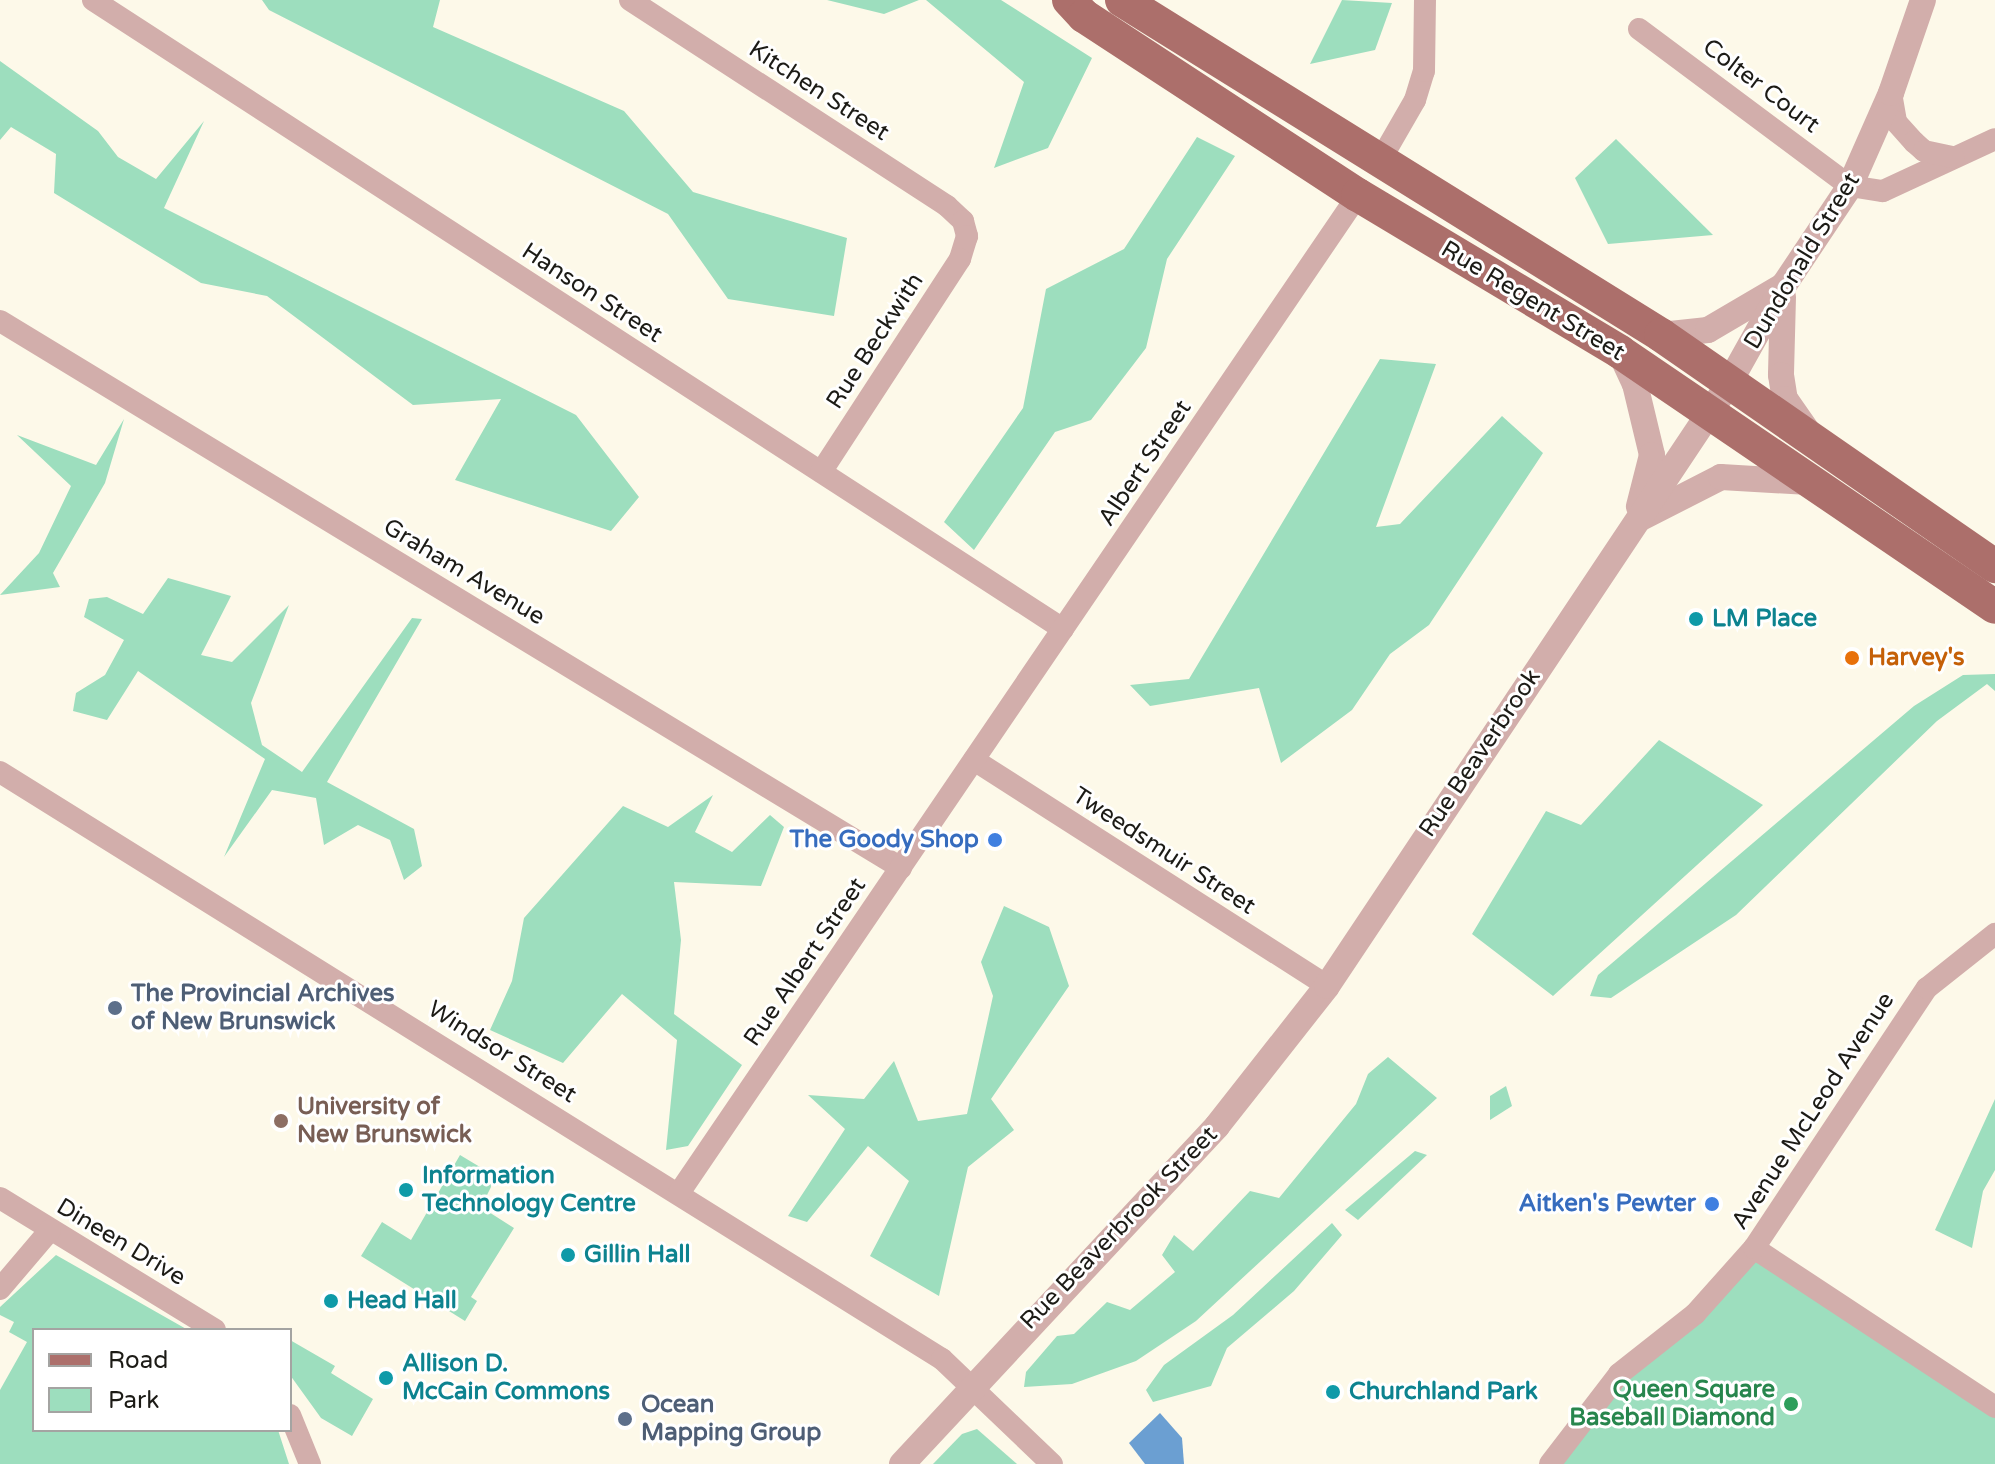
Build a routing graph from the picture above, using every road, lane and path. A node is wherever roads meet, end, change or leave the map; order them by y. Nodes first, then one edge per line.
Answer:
1 (93, 0) edge
2 (630, 0) edge
3 (1069, 0) edge
4 (1122, 0) edge
5 (1425, 0) edge
6 (1923, 0) edge
7 (1639, 29) dead end
8 (1891, 93) junction
9 (1995, 139) edge
10 (1953, 157) junction
11 (1381, 159) junction
12 (1850, 186) junction
13 (1358, 195) junction
14 (967, 236) joint
15 (1784, 285) junction
16 (0, 321) edge
17 (1661, 335) junction
18 (1620, 352) junction
19 (1728, 385) junction
20 (1709, 414) junction
21 (1822, 451) junction
22 (821, 472) junction
23 (1810, 482) junction
24 (1636, 521) junction
25 (1995, 566) edge
26 (1995, 607) edge
27 (1063, 629) junction
28 (974, 760) junction
29 (0, 772) edge
30 (901, 868) junction
31 (1995, 934) edge
32 (1327, 986) junction
33 (679, 1193) junction
34 (0, 1198) edge
35 (50, 1230) junction
36 (1754, 1248) junction
37 (0, 1289) edge
38 (212, 1328) edge
39 (971, 1385) junction
40 (1994, 1404) edge
41 (292, 1420) edge
42 (310, 1464) edge
43 (902, 1464) edge
44 (1052, 1464) edge
45 (1550, 1464) edge

1 - 22 street, Hanson Street
2 - 14 street, Kitchen Street
3 - 13 main road, Rue Regent Street
4 - 11 main road, Rue Regent Street
5 - 11 street
6 - 8 street, Dundonald Street
7 - 12 street, Colter Court
8 - 10 street
8 - 12 street, Dundonald Street
9 - 10 street
10 - 12 street
11 - 17 main road, Rue Regent Street
12 - 15 street, Dundonald Street
13 - 18 main road, Rue Regent Street
13 - 27 street, Albert Street
14 - 22 street, Rue Beckwith
15 - 17 street
15 - 19 street, Dundonald Street
15 - 21 street
16 - 30 street, Graham Avenue
17 - 19 main road, Rue Regent Street
18 - 20 main road, Rue Regent Street
18 - 24 street
19 - 20 street, Dundonald Street
19 - 21 main road, Rue Regent Street
20 - 23 main road, Rue Regent Street
20 - 24 street, Rue Beaverbrook
21 - 25 main road, Rue Regent Street
22 - 27 street, Hanson Street
23 - 24 street
23 - 26 main road, Rue Regent Street
24 - 32 street, Rue Beaverbrook
27 - 28 street, Albert Street
28 - 30 street, Rue Albert Street
28 - 32 street, Tweedsmuir Street
29 - 33 street, Windsor Street
30 - 33 street, Rue Albert Street
31 - 36 street, Avenue McLeod Avenue
32 - 39 street, Rue Beaverbrook Street
33 - 39 street, Windsor Street
34 - 35 street, Dineen Drive
35 - 37 street
35 - 38 street, Dineen Drive
36 - 40 street
36 - 45 street, Avenue McLeod Avenue
39 - 43 street, Rue Beaverbrook Street
39 - 44 street
41 - 42 street

